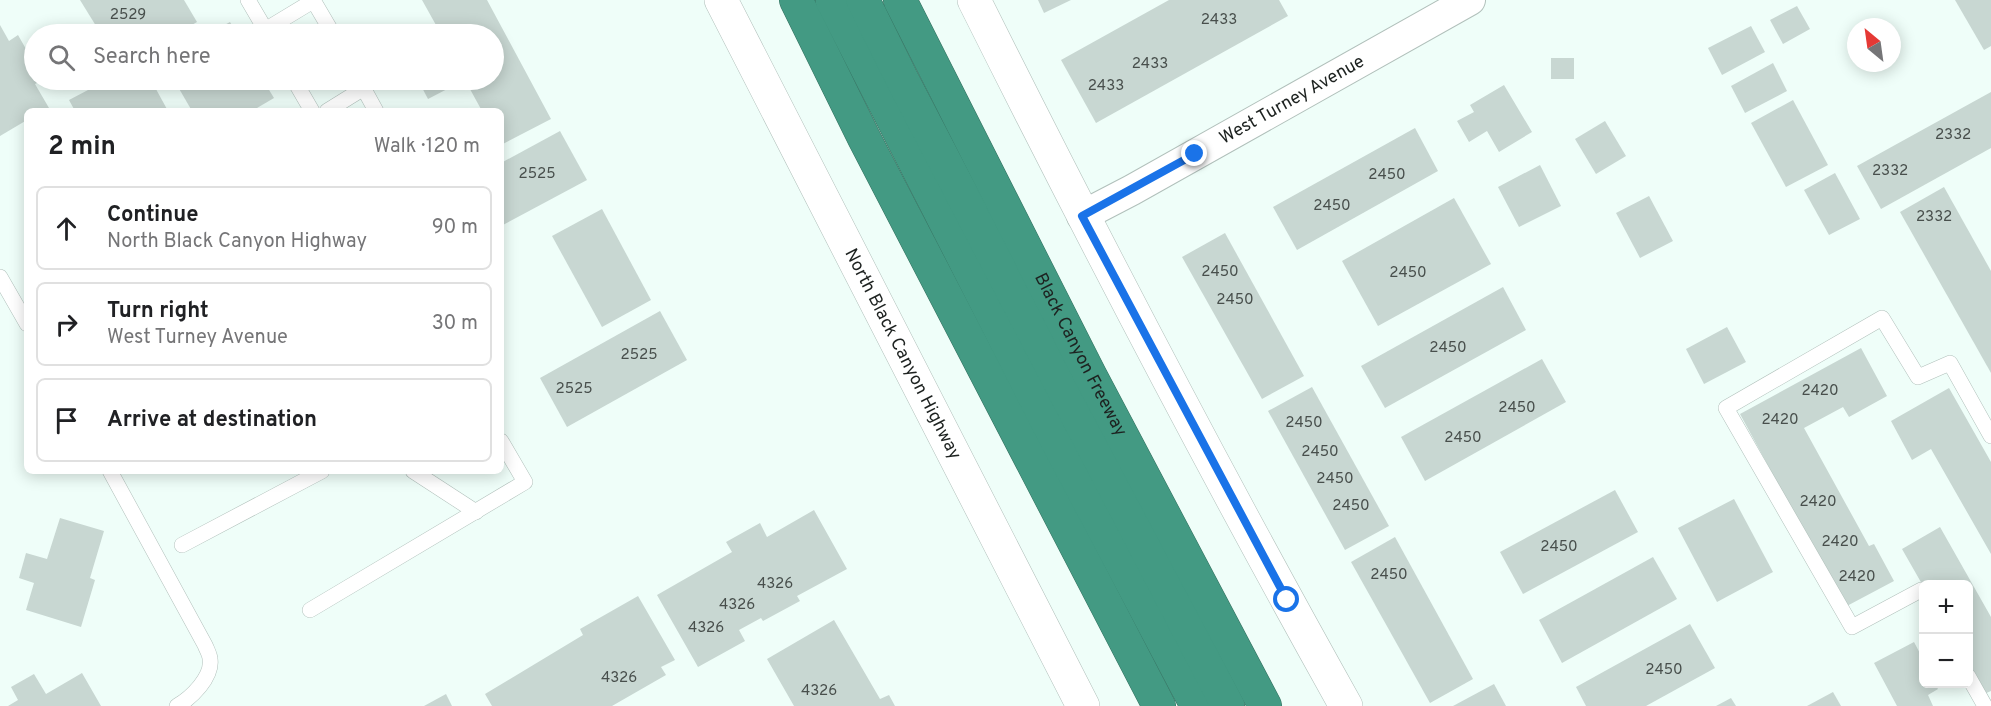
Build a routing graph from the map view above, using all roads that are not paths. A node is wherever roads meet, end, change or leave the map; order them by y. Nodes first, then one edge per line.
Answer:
1 (248, 0) edge
2 (721, 0) edge
3 (796, 0) edge
4 (832, 0) edge
5 (863, 0) edge
6 (900, 0) edge
7 (974, 0) edge
8 (1470, 0) edge
9 (313, 1) edge
10 (262, 24) edge
11 (279, 24) edge
12 (327, 24) edge
13 (300, 90) edge
14 (354, 90) edge
15 (365, 90) edge
16 (310, 108) edge
17 (331, 108) edge
18 (374, 108) edge
19 (1082, 216) junction
20 (0, 277) edge
21 (24, 319) edge
22 (1991, 436) edge
23 (504, 446) edge
24 (112, 474) edge
25 (316, 474) edge
26 (418, 474) edge
27 (476, 512) junction
28 (182, 545) dead end
29 (1919, 591) edge
30 (310, 610) dead end
31 (1222, 625) junction
32 (1973, 685) edge
33 (177, 706) edge
34 (1083, 706) edge
35 (1159, 706) edge
36 (1197, 706) edge
37 (1228, 706) edge
38 (1266, 706) edge
39 (1286, 706) edge
40 (1347, 706) edge
41 (1985, 706) edge

1 - 10 lane
2 - 34 main road, North Black Canyon Highway
3 - 35 highway
4 - 36 highway
5 - 37 highway
6 - 31 highway, Black Canyon Freeway
7 - 19 main road
8 - 19 street, West Turney Avenue
9 - 11 lane
9 - 12 lane
13 - 16 lane
14 - 17 lane
15 - 18 lane
19 - 40 main road
20 - 21 lane
22 - 29 lane
23 - 27 lane
24 - 33 lane
25 - 28 lane
26 - 27 lane
27 - 30 lane
31 - 38 highway, Black Canyon Freeway
31 - 39 highway
32 - 41 lane

